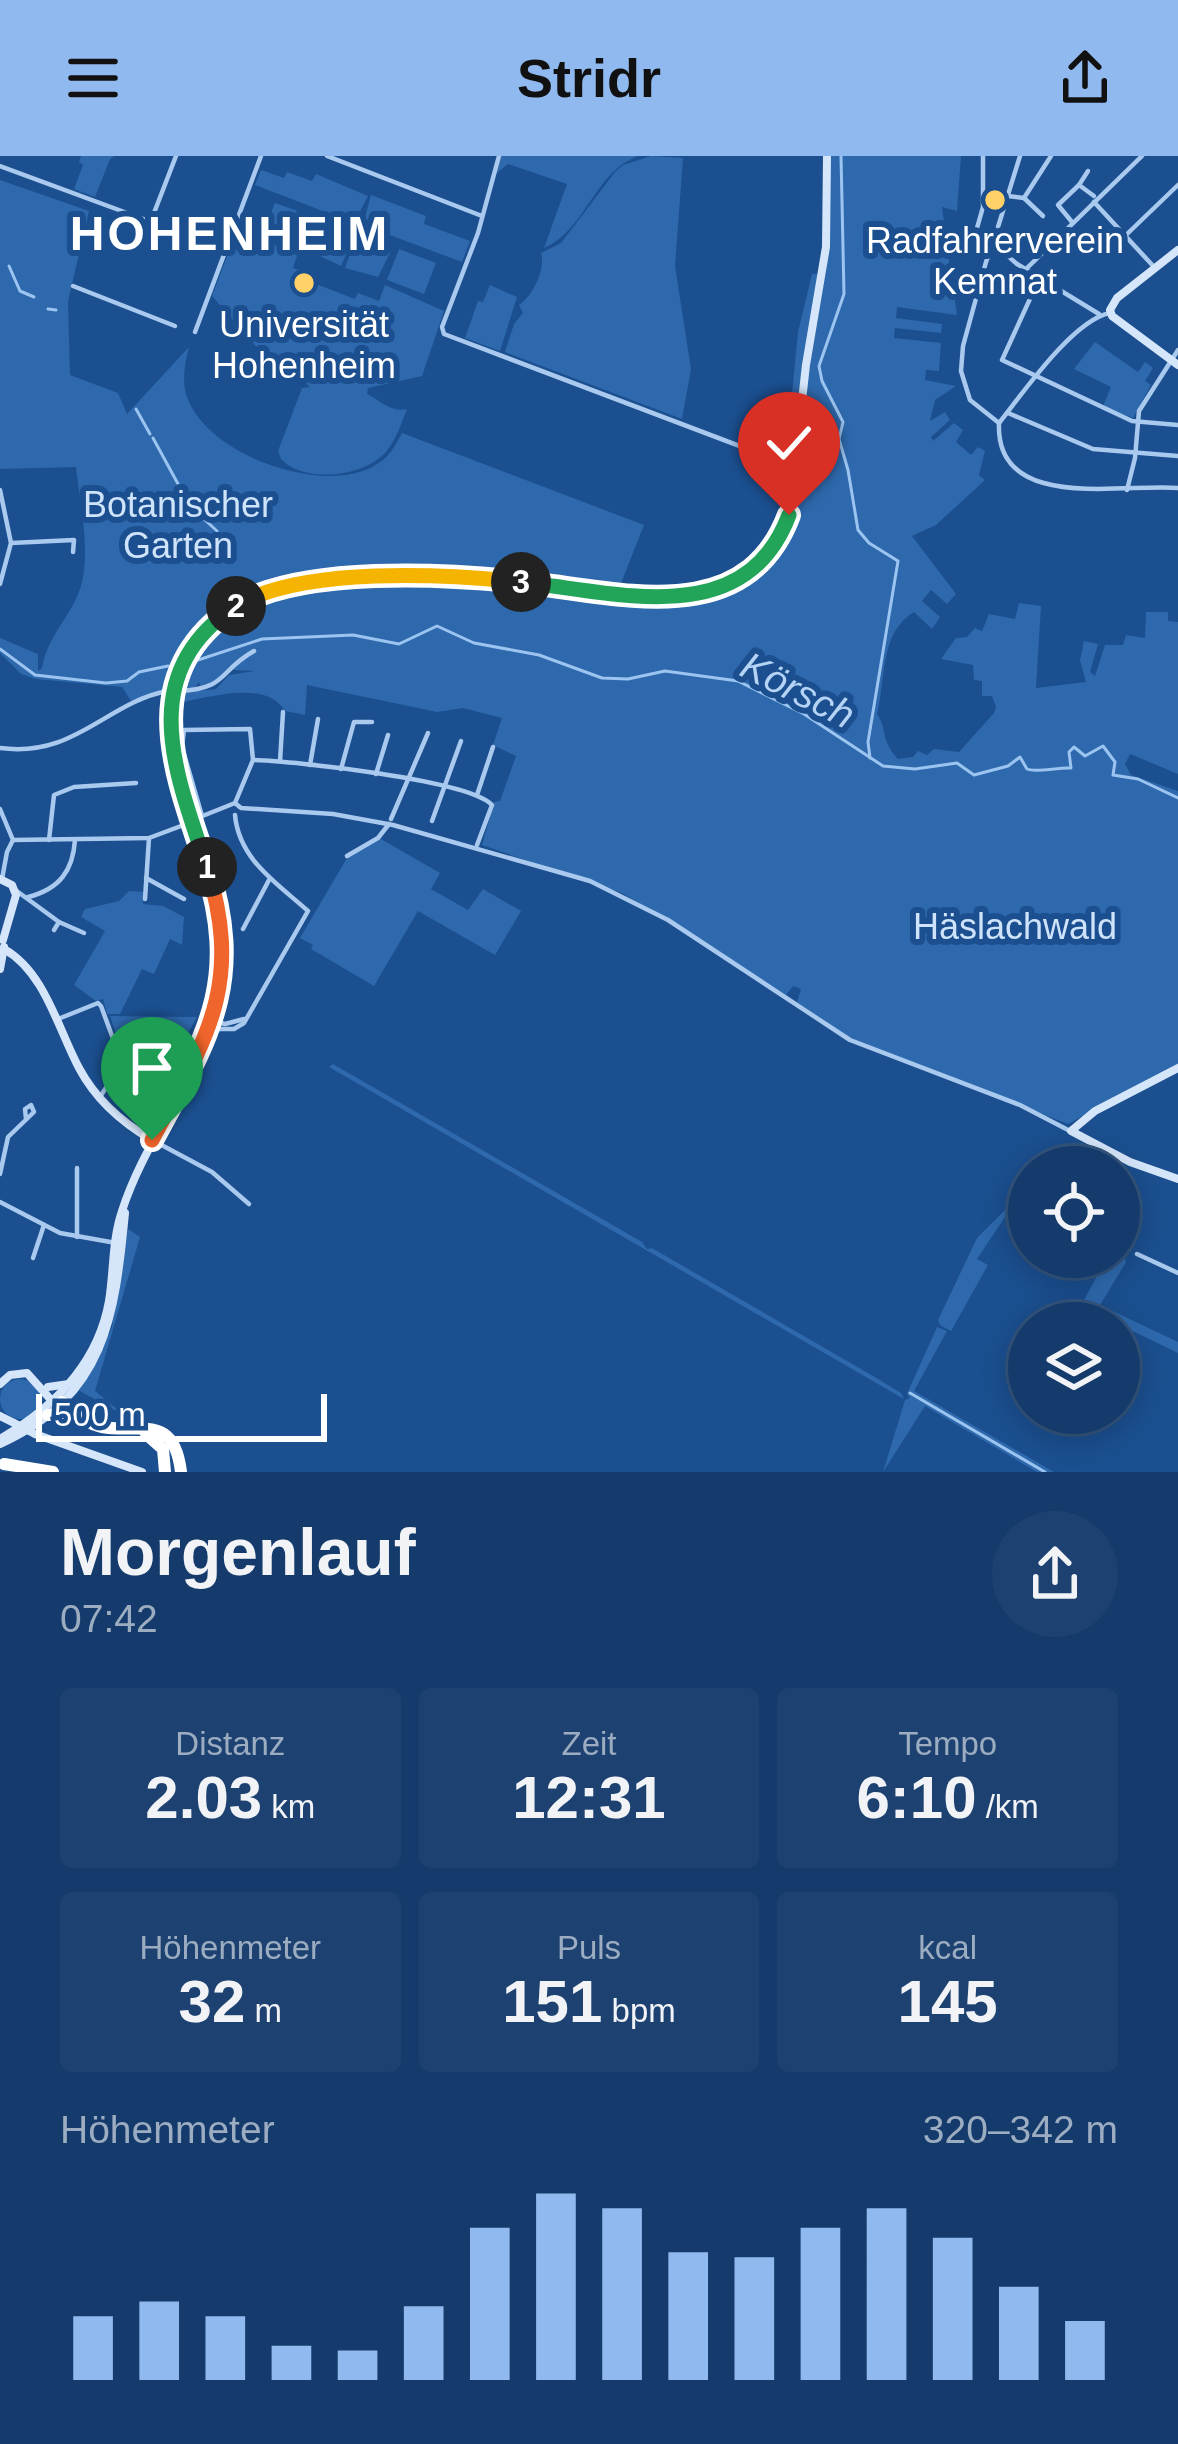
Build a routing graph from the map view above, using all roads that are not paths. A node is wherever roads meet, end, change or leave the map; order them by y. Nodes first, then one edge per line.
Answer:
1 (176, 156) edge
2 (260, 156) edge
3 (327, 156) edge
4 (499, 156) edge
5 (827, 156) edge
6 (983, 156) edge
7 (1020, 156) edge
8 (1051, 156) edge
9 (1142, 156) edge
10 (0, 166) edge
11 (1088, 171) dead end
12 (1079, 185) junction
13 (1178, 185) edge
14 (1007, 196) junction
15 (1024, 198) junction
16 (1095, 200) junction
17 (482, 216) junction
18 (1043, 216) dead end
19 (1072, 222) junction
20 (1126, 235) junction
21 (999, 248) junction
22 (989, 254) junction
23 (1176, 257) edge
24 (1155, 268) junction
25 (1026, 269) junction
26 (1040, 277) junction
27 (74, 286) dead end
28 (1105, 314) junction
29 (175, 326) dead end
30 (195, 332) dead end
31 (1178, 350) edge
32 (1174, 362) edge
33 (1036, 379) junction
34 (1008, 412) junction
35 (1140, 421) junction
36 (999, 423) junction
37 (1178, 425) edge
38 (1135, 455) junction
39 (1178, 456) edge
40 (796, 467) junction
41 (1178, 488) edge
42 (0, 490) edge
43 (1127, 490) junction
44 (4, 519) edge
45 (11, 543) junction
46 (73, 552) dead end
47 (0, 584) edge
48 (254, 651) dead end
49 (166, 691) dead end
50 (179, 692) dead end
51 (283, 712) dead end
52 (318, 719) dead end
53 (372, 722) dead end
54 (428, 733) dead end
55 (388, 734) dead end
56 (461, 741) dead end
57 (0, 748) edge
58 (493, 748) dead end
59 (253, 760) junction
60 (280, 761) junction
61 (310, 765) junction
62 (341, 769) junction
63 (376, 774) junction
64 (409, 780) junction
65 (136, 783) dead end
66 (444, 788) junction
67 (477, 795) junction
68 (235, 806) junction
69 (0, 809) edge
70 (195, 819) junction
71 (432, 820) dead end
72 (390, 822) junction
73 (149, 838) junction
74 (13, 840) junction
75 (49, 840) junction
76 (75, 840) junction
77 (476, 846) junction
78 (347, 856) dead end
79 (146, 878) junction
80 (1, 879) edge
81 (269, 880) junction
82 (20, 893) junction
83 (145, 899) dead end
84 (184, 899) dead end
85 (58, 922) junction
86 (243, 929) dead end
87 (54, 930) dead end
88 (83, 933) dead end
89 (2, 937) edge
90 (0, 969) edge
91 (58, 1019) junction
92 (211, 1025) junction
93 (1178, 1068) edge
94 (98, 1098) junction
95 (26, 1119) dead end
96 (1071, 1132) junction
97 (152, 1140) junction
98 (77, 1168) dead end
99 (0, 1174) edge
100 (1178, 1179) edge
101 (0, 1202) edge
102 (249, 1204) dead end
103 (44, 1225) junction
104 (77, 1238) junction
105 (118, 1243) junction
106 (1140, 1255) edge
107 (33, 1258) dead end
108 (1178, 1273) edge
109 (70, 1383) junction
110 (0, 1384) edge
111 (44, 1385) junction
112 (58, 1406) junction
113 (1, 1416) edge
114 (0, 1442) edge
115 (2, 1463) edge
116 (26, 1472) edge
117 (53, 1472) edge
118 (142, 1472) edge
119 (165, 1472) edge
120 (181, 1472) edge

1 - 10 street
2 - 30 street
3 - 17 street
4 - 17 street
5 - 40 main road
6 - 22 street
7 - 14 street
8 - 15 street
9 - 16 street
11 - 12 street
12 - 16 street
12 - 19 street
13 - 20 street
14 - 15 street
14 - 21 street
15 - 18 street
16 - 19 street
16 - 20 street
17 - 40 street
19 - 25 street
20 - 24 street
21 - 22 street
21 - 25 street
22 - 36 street
23 - 24 main road
24 - 28 main road
25 - 26 street
26 - 28 street
26 - 33 street
27 - 29 street
28 - 32 main road
28 - 33 street
31 - 32 street
32 - 35 street
33 - 34 street
33 - 35 street
34 - 36 street
34 - 38 street
35 - 37 street
35 - 38 street
36 - 43 street
38 - 39 street
38 - 43 street
40 - 92 main road
41 - 43 street
42 - 44 street
44 - 45 street
45 - 46 street
45 - 47 street
48 - 50 street
49 - 57 street
51 - 60 street
52 - 61 street
53 - 62 street
54 - 64 street
55 - 63 street
56 - 66 street
58 - 67 street
59 - 60 street
59 - 68 street
59 - 70 street
60 - 61 street
61 - 62 street
62 - 63 street
63 - 64 street
64 - 66 street
64 - 72 street
65 - 75 street
66 - 67 street
66 - 71 street
67 - 77 street
68 - 70 street
68 - 72 street
68 - 81 street
69 - 74 street
70 - 73 street
72 - 77 street
72 - 78 street
73 - 76 street
73 - 79 street
74 - 75 street
74 - 80 street
75 - 76 street
76 - 82 street
77 - 96 street
79 - 83 street
79 - 84 street
80 - 82 main road
81 - 86 street
81 - 92 street
82 - 85 street
82 - 89 main road
85 - 87 street
85 - 88 street
89 - 90 main road
89 - 91 main road
91 - 94 main road
91 - 94 street
92 - 97 main road
93 - 96 main road
94 - 97 main road
95 - 99 street
96 - 100 main road
97 - 102 street
97 - 105 main road
98 - 104 street
101 - 103 street
103 - 104 street
103 - 107 street
104 - 105 street
105 - 109 main road
105 - 112 main road
106 - 108 street
109 - 111 main road
109 - 112 main road
110 - 111 main road
111 - 112 main road
112 - 114 main road
112 - 119 highway
112 - 120 highway
113 - 118 main road, bridge
115 - 116 highway
115 - 117 highway

